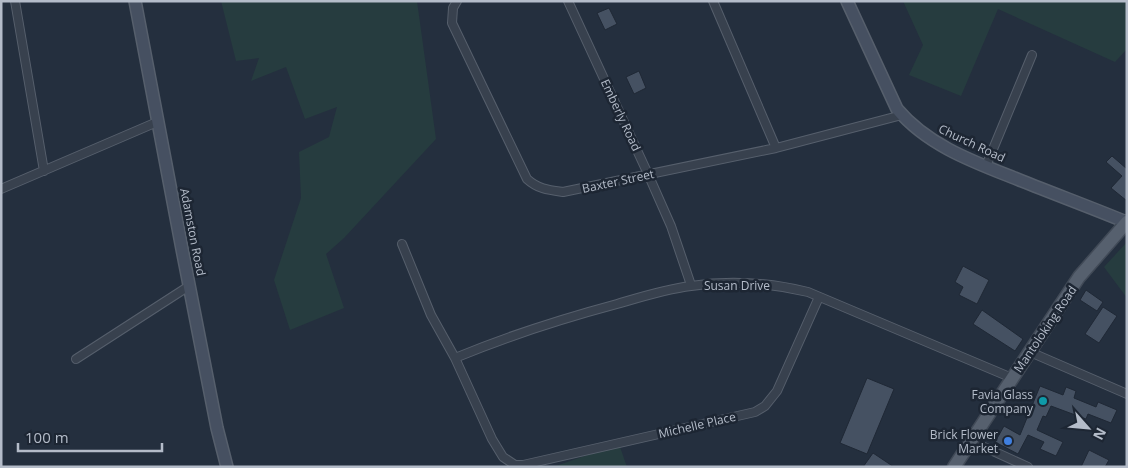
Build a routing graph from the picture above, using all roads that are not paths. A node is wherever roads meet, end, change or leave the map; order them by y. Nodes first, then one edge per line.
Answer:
1 (16, 1) edge
2 (135, 1) edge
3 (457, 1) edge
4 (568, 1) edge
5 (713, 1) edge
6 (847, 1) edge
7 (1032, 55) dead end
8 (902, 115) junction
9 (157, 122) junction
10 (776, 148) junction
11 (986, 166) junction
12 (44, 171) junction
13 (648, 174) junction
14 (1, 189) edge
15 (1127, 222) edge
16 (402, 244) dead end
17 (691, 285) junction
18 (189, 286) junction
19 (819, 297) junction
20 (1030, 352) junction
21 (454, 358) junction
22 (76, 359) dead end
23 (1012, 378) junction
24 (1127, 394) edge
25 (971, 441) junction
26 (227, 467) edge
27 (954, 467) edge
28 (1028, 467) edge

1 - 12 street
2 - 9 street, Adamston Road
3 - 13 street, Baxter Street
4 - 13 street, Emberly Road
5 - 10 street
6 - 8 street, Church Road
7 - 11 street
8 - 10 street, Baxter Street
8 - 11 street, Church Road
9 - 12 street
9 - 18 street, Adamston Road
10 - 13 street, Baxter Street
11 - 15 street, Church Road
12 - 14 street
13 - 17 street, Emberly Road
15 - 20 main road, Mantoloking Road
16 - 21 street
17 - 19 street, Susan Drive
17 - 21 street, Susan Drive
18 - 22 street
18 - 26 street, Adamston Road
19 - 21 street, Michelle Place
19 - 23 street, Susan Drive
20 - 23 main road, Mantoloking Road
20 - 24 street
23 - 25 main road, Mantoloking Road
25 - 27 main road, Mantoloking Road
25 - 28 street

